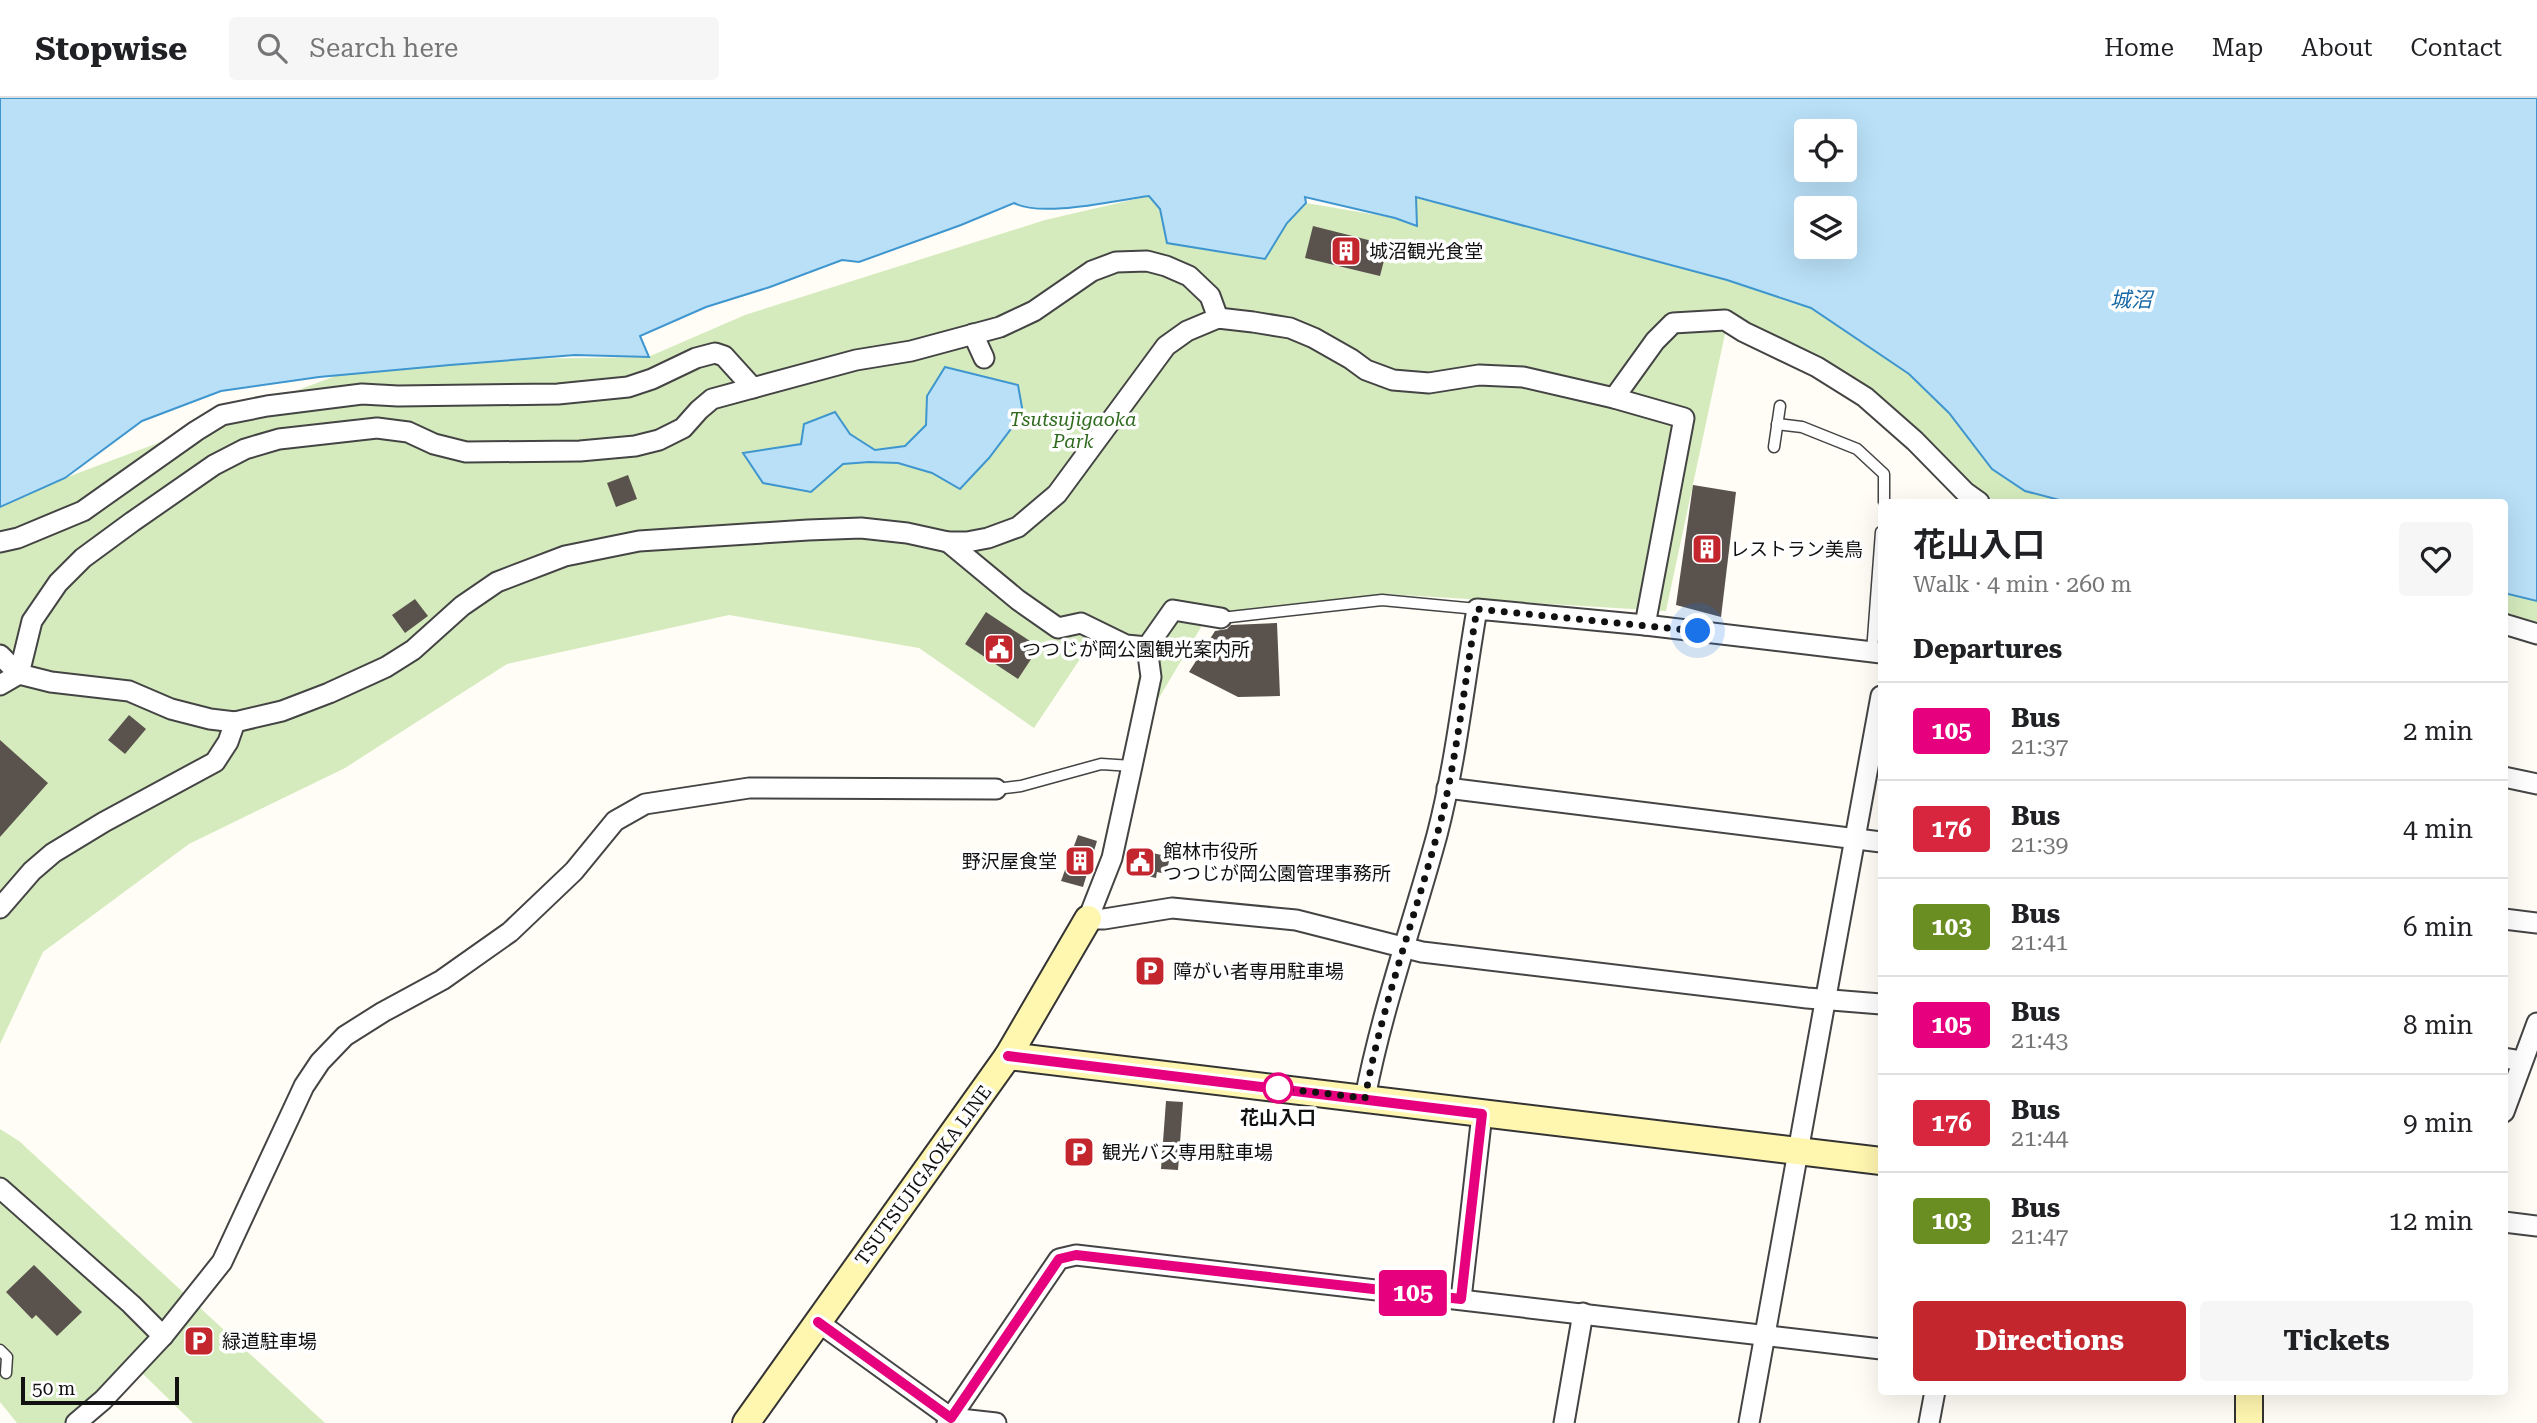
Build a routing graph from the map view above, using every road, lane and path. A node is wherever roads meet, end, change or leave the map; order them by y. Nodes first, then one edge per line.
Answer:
1 (1218, 318) junction
2 (973, 334) junction
3 (984, 358) dead end
4 (753, 388) junction
5 (1614, 398) junction
6 (1780, 406) dead end
7 (1777, 424) junction
8 (1773, 447) dead end
9 (1884, 499) edge
10 (1975, 499) edge
11 (0, 542) edge
12 (948, 542) junction
13 (1477, 609) junction
14 (1221, 618) joint
15 (1878, 623) edge
16 (1645, 625) junction
17 (2508, 625) edge
18 (2537, 634) edge
19 (1147, 647) junction
20 (1877, 653) edge
21 (0, 655) edge
22 (19, 674) junction
23 (0, 685) edge
24 (1878, 712) edge
25 (235, 722) junction
26 (1132, 766) junction
27 (2508, 778) edge
28 (2537, 783) edge
29 (1447, 788) junction
30 (996, 789) joint
31 (1854, 838) junction
32 (1878, 842) edge
33 (0, 908) edge
34 (1088, 919) junction
35 (2508, 919) edge
36 (2537, 923) edge
37 (1402, 948) junction
38 (1824, 999) junction
39 (1878, 1004) edge
40 (2537, 1023) edge
41 (1008, 1056) junction
42 (2513, 1059) edge
43 (2508, 1088) edge
44 (1365, 1098) junction
45 (1482, 1114) junction
46 (1799, 1152) junction
47 (1878, 1161) edge
48 (0, 1188) edge
49 (2508, 1222) edge
50 (2537, 1226) edge
51 (1461, 1299) junction
52 (1583, 1314) junction
53 (818, 1322) junction
54 (1765, 1335) junction
55 (163, 1336) junction
56 (1878, 1349) edge
57 (0, 1350) edge
58 (6, 1373) dead end
59 (1934, 1395) edge
60 (2248, 1395) edge
61 (949, 1420) edge
62 (76, 1423) edge
63 (746, 1423) edge
64 (996, 1423) edge
65 (1564, 1423) edge
66 (1749, 1423) edge
67 (1929, 1423) edge
68 (2249, 1423) edge

1 - 2 street
1 - 5 street
1 - 12 street
2 - 3 street
2 - 4 street
4 - 11 street
4 - 22 street
5 - 10 street
5 - 16 street
6 - 7 lane
7 - 8 lane
7 - 9 lane
12 - 19 street
12 - 25 street
13 - 14 lane
13 - 16 street
13 - 29 street
14 - 19 street
15 - 20 lane
16 - 20 street
17 - 18 street
19 - 26 street
21 - 22 street
22 - 23 street
22 - 25 street
24 - 31 street
25 - 33 street
26 - 30 lane
26 - 34 street
27 - 28 street
29 - 31 street
29 - 37 street
30 - 55 street
31 - 32 street
31 - 38 street
34 - 37 street
34 - 41 street, TSUTSUJIGAOKA LINE
35 - 36 street
37 - 38 street
37 - 44 street
38 - 39 street
38 - 46 street
40 - 42 street
41 - 44 street
41 - 53 street, TSUTSUJIGAOKA LINE
42 - 43 street
44 - 45 street
45 - 46 street
45 - 51 street
46 - 47 street
46 - 54 street
48 - 55 street
49 - 50 street
51 - 52 street
51 - 61 street
52 - 54 street
52 - 65 street
53 - 61 street
53 - 63 street, TSUTSUJIGAOKA LINE
54 - 56 street
54 - 66 street
55 - 62 street
57 - 58 lane
59 - 67 street
60 - 68 street
61 - 64 street

